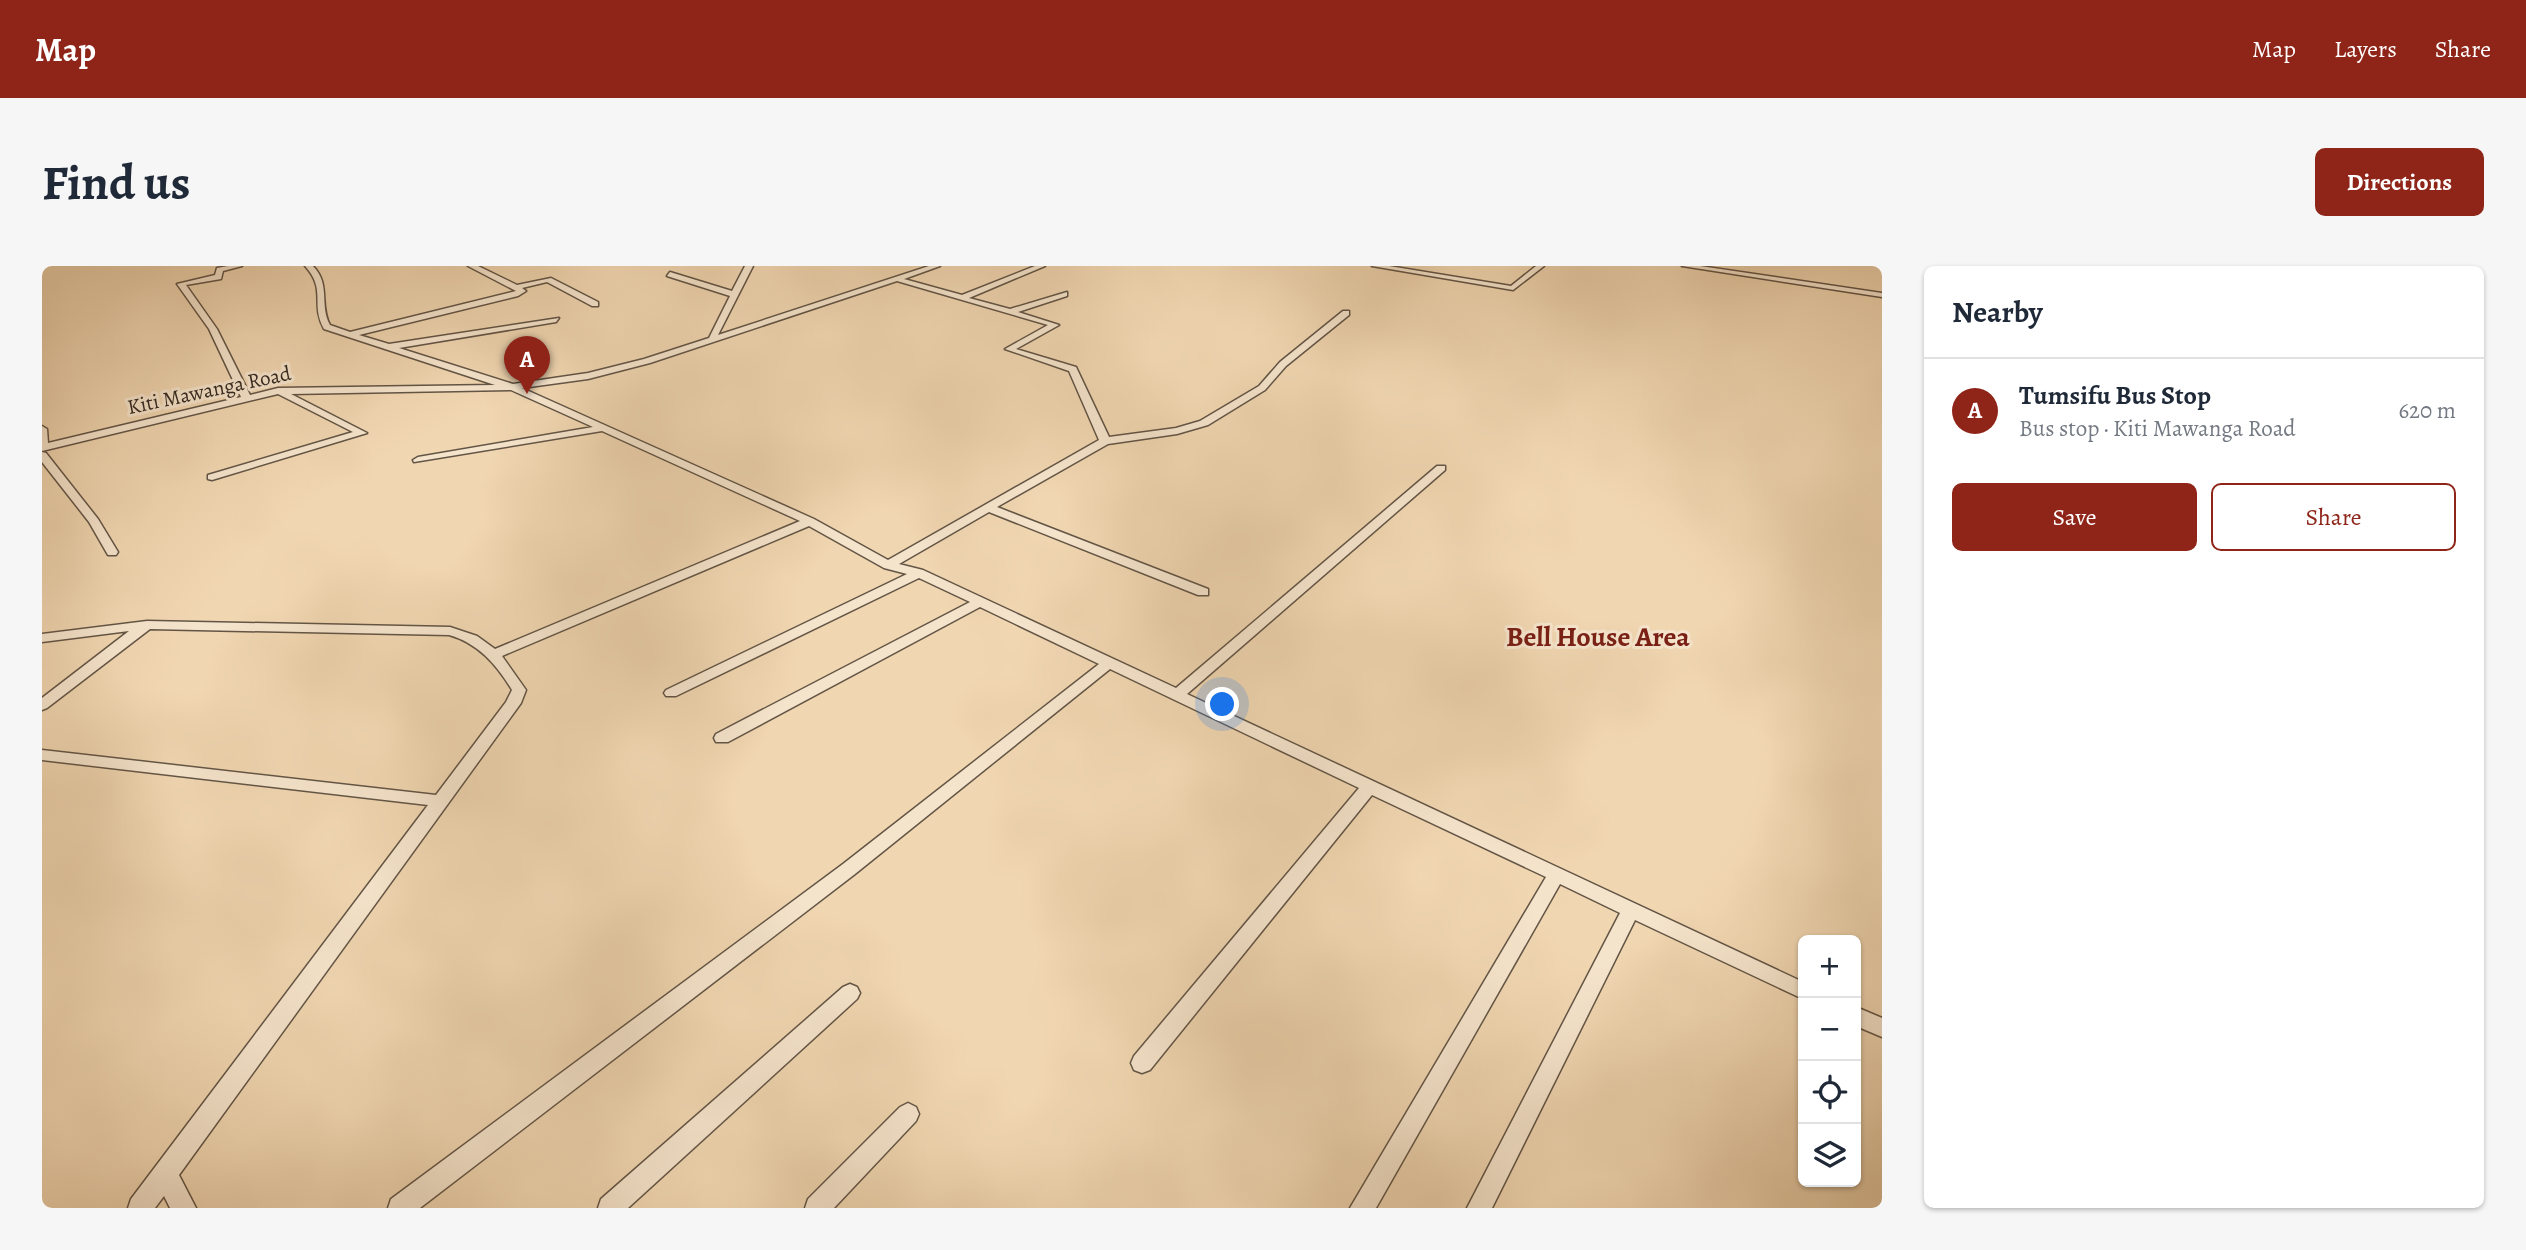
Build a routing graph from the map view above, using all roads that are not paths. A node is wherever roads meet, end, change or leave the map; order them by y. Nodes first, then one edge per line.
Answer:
1 (238, 266) edge
2 (309, 266) edge
3 (472, 266) edge
4 (749, 266) edge
5 (936, 266) edge
6 (1041, 266) edge
7 (1376, 266) edge
8 (1540, 266) edge
9 (1686, 266) edge
10 (670, 274) dead end
11 (895, 278) junction
12 (516, 287) junction
13 (733, 294) junction
14 (1064, 294) dead end
15 (1882, 295) edge
16 (962, 298) junction
17 (595, 304) dead end
18 (1010, 312) junction
19 (1346, 313) dead end
20 (556, 320) dead end
21 (352, 334) junction
22 (713, 337) junction
23 (384, 348) junction
24 (512, 387) junction
25 (278, 391) junction
26 (246, 397) junction
27 (604, 428) junction
28 (42, 429) edge
29 (1105, 442) junction
30 (42, 450) edge
31 (418, 460) dead end
32 (1441, 468) dead end
33 (212, 477) dead end
34 (986, 507) junction
35 (810, 521) junction
36 (112, 552) dead end
37 (888, 565) junction
38 (919, 573) junction
39 (1203, 592) dead end
40 (979, 602) junction
41 (147, 625) junction
42 (42, 638) edge
43 (494, 654) junction
44 (1109, 663) junction
45 (671, 693) dead end
46 (1177, 695) junction
47 (42, 705) edge
48 (722, 738) dead end
49 (42, 754) edge
50 (1370, 786) junction
51 (442, 802) junction
52 (1557, 874) junction
53 (1631, 909) junction
54 (1798, 989) edge
55 (850, 993) dead end
56 (1861, 1018) edge
57 (1882, 1028) edge
58 (1142, 1063) dead end
59 (908, 1114) dead end
60 (165, 1175) junction
61 (140, 1208) edge
62 (184, 1208) edge
63 (400, 1208) edge
64 (610, 1208) edge
65 (817, 1208) edge
66 (1362, 1208) edge
67 (1479, 1208) edge

1 - 26 street
2 - 21 street
3 - 12 street
4 - 13 street
5 - 11 street, Kiti Mawanga Road
6 - 16 street
7 - 8 street
9 - 15 street
10 - 13 street
11 - 16 street
11 - 22 street, Kiti Mawanga Road
12 - 17 street
12 - 21 street
13 - 22 street
14 - 18 street
16 - 18 street
18 - 29 street
19 - 29 street
20 - 23 street
21 - 23 street
22 - 24 street, Kiti Mawanga Road
23 - 24 street
24 - 25 street, Kiti Mawanga Road
24 - 27 street
25 - 26 street, Kiti Mawanga Road
25 - 33 street
26 - 30 street, Kiti Mawanga Road
27 - 31 street
27 - 35 street
28 - 30 street
29 - 34 street
30 - 36 street
32 - 46 street
34 - 37 street
34 - 39 street
35 - 37 street
35 - 43 street
37 - 38 street
38 - 40 street
38 - 45 street
40 - 44 street
40 - 48 street
41 - 42 street
41 - 43 street
41 - 47 street
43 - 51 street
44 - 46 street
44 - 63 street
46 - 50 street
49 - 51 street
50 - 52 street
50 - 58 street
51 - 60 street
52 - 53 street
52 - 66 street
53 - 54 street
53 - 67 street
55 - 64 street
56 - 57 street
59 - 65 street
60 - 61 street
60 - 62 street

